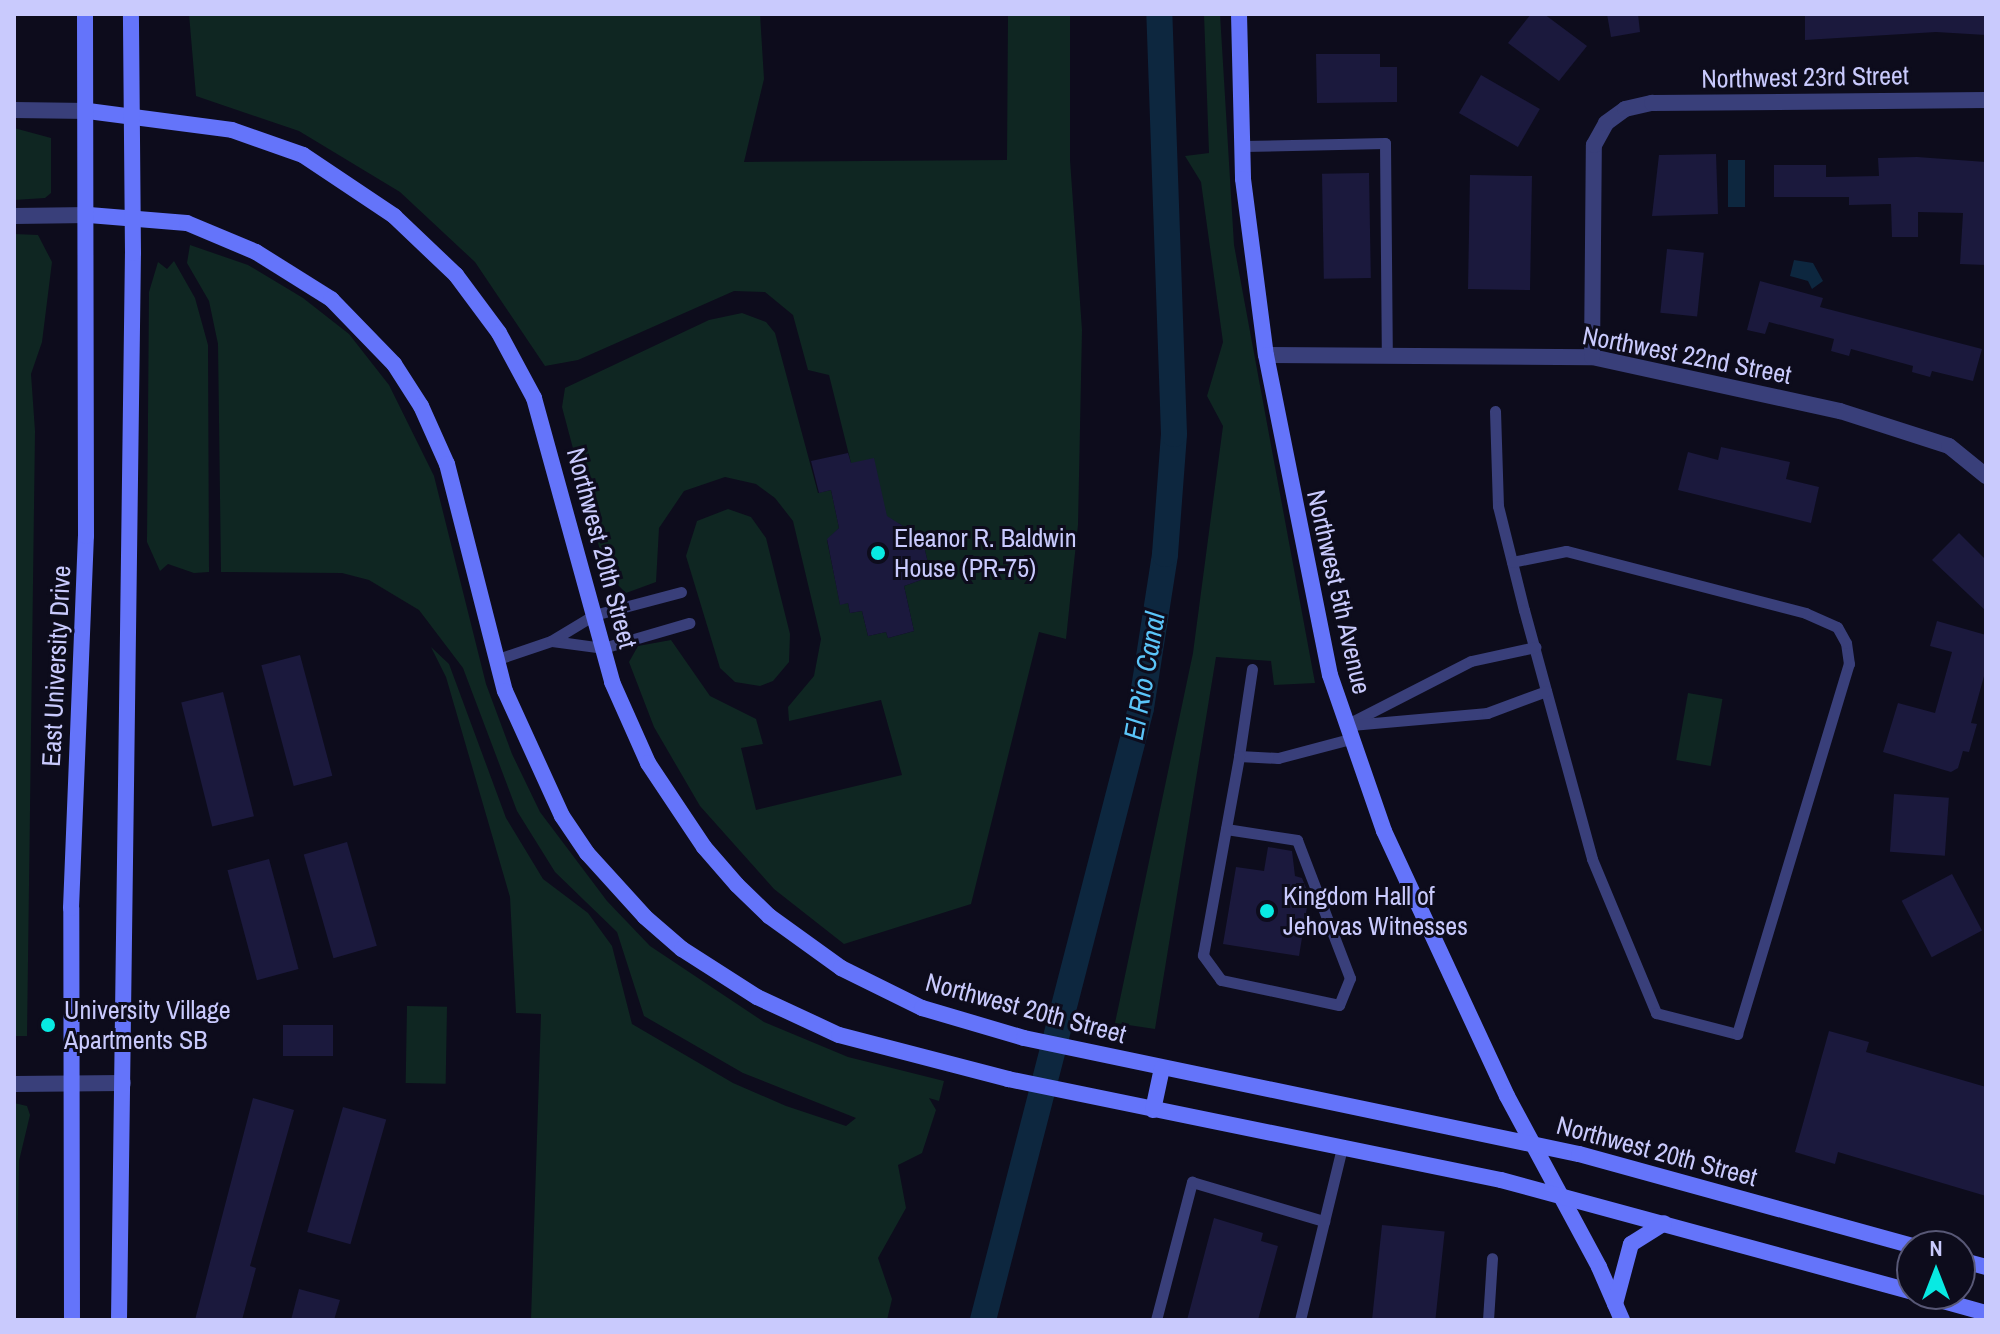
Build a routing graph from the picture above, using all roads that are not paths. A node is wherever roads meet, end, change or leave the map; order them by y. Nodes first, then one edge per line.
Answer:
1 (85, 14) edge
2 (131, 14) edge
3 (1239, 14) edge
4 (1986, 100) edge
5 (14, 110) edge
6 (88, 111) junction
7 (133, 116) junction
8 (1243, 146) junction
9 (89, 215) junction
10 (133, 215) junction
11 (14, 216) edge
12 (1266, 355) junction
13 (1387, 356) junction
14 (1592, 357) junction
15 (1495, 411) dead end
16 (1986, 476) edge
17 (1512, 562) junction
18 (681, 592) dead end
19 (594, 615) junction
20 (689, 623) dead end
21 (551, 641) junction
22 (1535, 647) junction
23 (603, 648) junction
24 (498, 659) junction
25 (1252, 669) dead end
26 (1546, 691) junction
27 (1348, 732) junction
28 (1239, 756) junction
29 (1226, 829) junction
30 (1162, 1068) junction
31 (70, 1083) junction
32 (123, 1083) junction
33 (14, 1084) edge
34 (1153, 1110) junction
35 (1532, 1144) junction
36 (1342, 1148) junction
37 (1561, 1195) junction
38 (1324, 1221) junction
39 (1664, 1223) junction
40 (1896, 1242) edge
41 (1492, 1258) dead end
42 (1896, 1288) edge
43 (1615, 1304) junction
44 (72, 1320) edge
45 (119, 1320) edge
46 (1156, 1320) edge
47 (1300, 1320) edge
48 (1488, 1320) edge
49 (1622, 1320) edge

1 - 6 street, East University Drive
2 - 7 street
3 - 8 street, Northwest 5th Avenue
4 - 14 street, Northwest 23rd Street
5 - 6 street, Northwest 20th Street
6 - 7 street, Northwest 20th Street
6 - 9 street, East University Drive
7 - 10 street
7 - 19 street, Northwest 20th Street
8 - 12 street, Northwest 5th Avenue
8 - 13 lane
9 - 10 street
9 - 11 street
9 - 31 street, East University Drive
10 - 24 street
10 - 32 street
12 - 13 street, Northwest 22nd Street
12 - 27 street, Northwest 5th Avenue
13 - 14 street, Northwest 22nd Street
14 - 16 street, Northwest 22nd Street
15 - 17 lane
17 - 22 lane
17 - 26 lane
18 - 19 lane
19 - 21 lane
19 - 23 street, Northwest 20th Street
20 - 23 lane
21 - 23 lane
21 - 24 lane
22 - 26 lane
22 - 27 lane
23 - 30 street, Northwest 20th Street
24 - 34 street
25 - 28 lane
26 - 27 lane
27 - 28 lane
27 - 35 street, Northwest 5th Avenue
28 - 29 lane
29 - 29 lane
30 - 34 street
30 - 35 street, Northwest 20th Street
31 - 32 street
31 - 33 street
31 - 44 street, East University Drive
32 - 45 street
34 - 36 street
35 - 37 street, Northwest 5th Avenue
35 - 40 street, Northwest 20th Street
36 - 37 street
36 - 38 lane
37 - 39 street
37 - 43 street, Northwest 5th Avenue
38 - 46 lane
38 - 47 lane
39 - 42 street
39 - 43 street
41 - 48 lane
43 - 49 street, Northwest 5th Avenue

